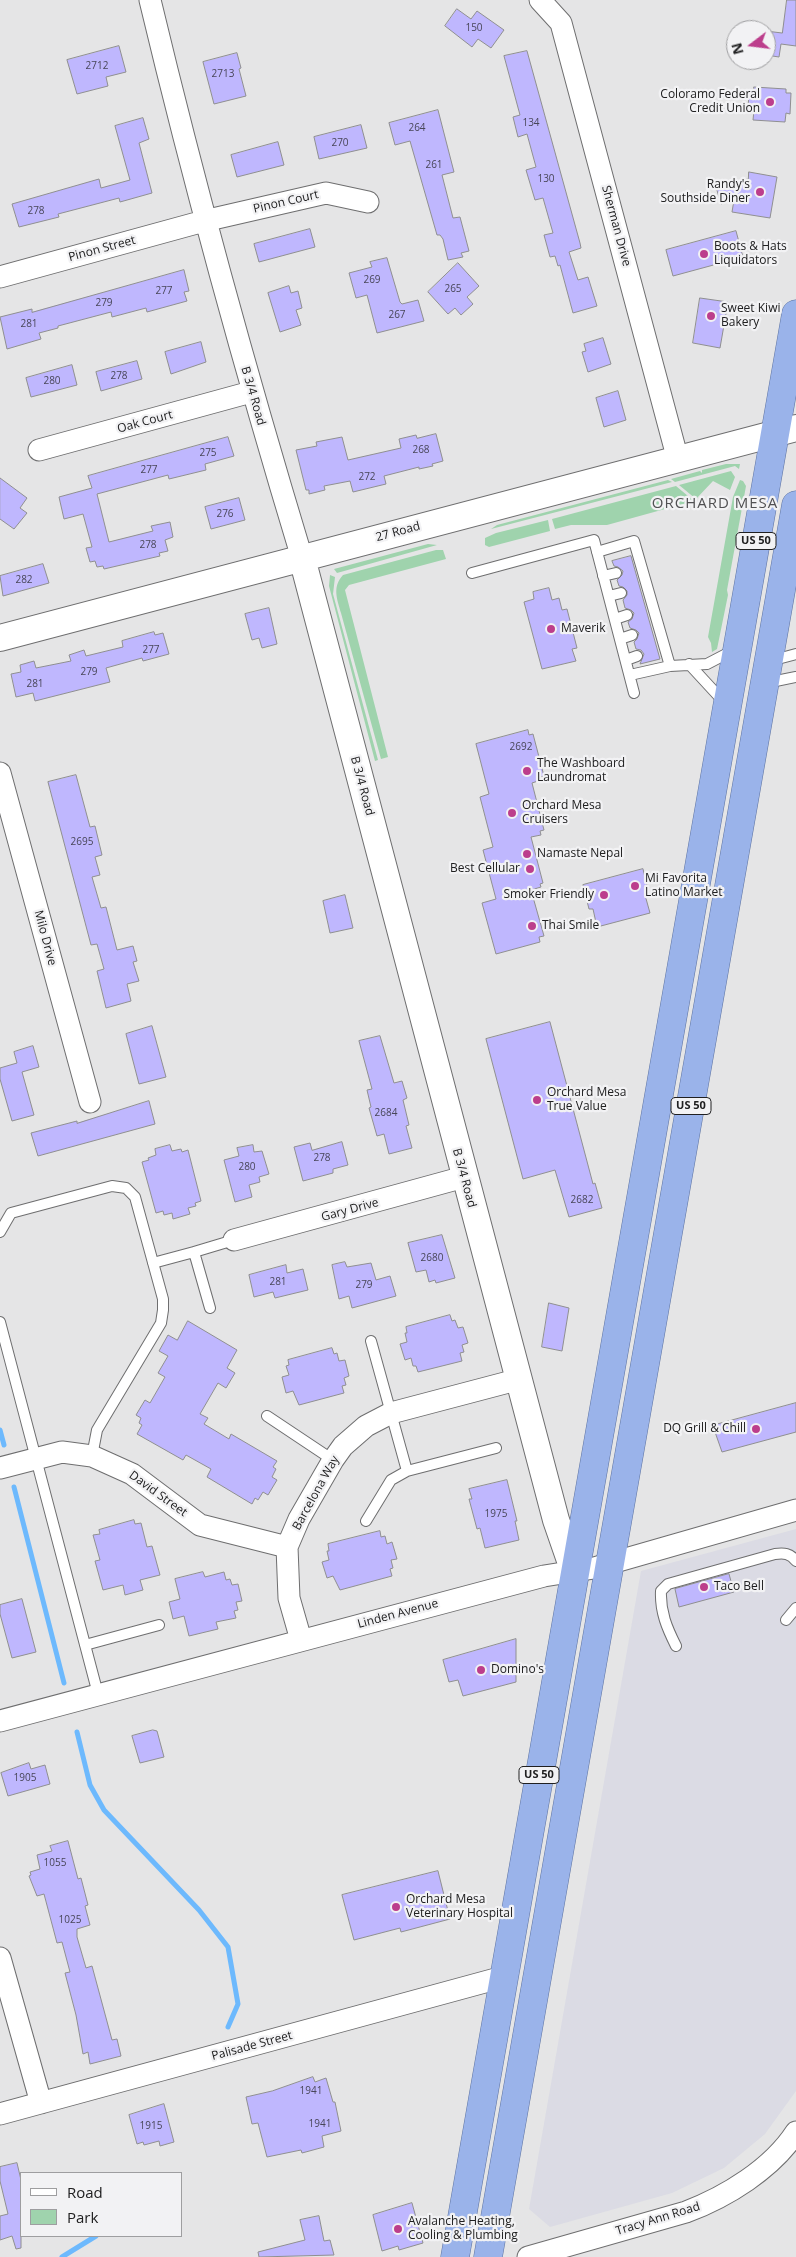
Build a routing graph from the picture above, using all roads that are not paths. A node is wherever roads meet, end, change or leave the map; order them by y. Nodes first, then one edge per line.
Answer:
1 (150, 0) edge
2 (540, 0) edge
3 (368, 202) dead end
4 (204, 221) junction
5 (0, 278) edge
6 (796, 314) edge
7 (251, 392) junction
8 (786, 430) edge
9 (39, 450) dead end
10 (678, 460) junction
11 (796, 505) edge
12 (597, 552) junction
13 (302, 558) junction
14 (616, 572) dead end
15 (472, 574) dead end
16 (603, 576) junction
17 (621, 593) dead end
18 (609, 596) junction
19 (627, 615) dead end
20 (614, 618) junction
21 (632, 635) dead end
22 (0, 638) edge
23 (620, 639) junction
24 (738, 648) junction
25 (796, 654) edge
26 (638, 656) dead end
27 (626, 660) junction
28 (689, 664) junction
29 (670, 666) junction
30 (767, 672) junction
31 (630, 675) junction
32 (796, 677) edge
33 (634, 693) dead end
34 (727, 705) junction
35 (0, 773) edge
36 (90, 1102) dead end
37 (464, 1177) junction
38 (0, 1232) edge
39 (234, 1240) joint
40 (194, 1252) junction
41 (153, 1262) junction
42 (210, 1308) dead end
43 (0, 1322) edge
44 (372, 1341) dead end
45 (520, 1378) junction
46 (391, 1413) junction
47 (267, 1416) dead end
48 (496, 1448) dead end
49 (92, 1456) junction
50 (36, 1459) junction
51 (333, 1460) junction
52 (0, 1468) edge
53 (407, 1471) junction
54 (796, 1510) edge
55 (366, 1521) dead end
56 (287, 1547) junction
57 (796, 1560) edge
58 (610, 1564) junction
59 (574, 1572) junction
60 (796, 1608) edge
61 (786, 1620) dead end
62 (158, 1625) dead end
63 (301, 1640) junction
64 (85, 1645) junction
65 (676, 1646) dead end
66 (98, 1694) junction
67 (0, 1721) edge
68 (2, 1970) edge
69 (503, 1977) junction
70 (41, 2103) junction
71 (0, 2114) edge
72 (794, 2140) edge
73 (455, 2257) edge
74 (488, 2257) edge
75 (528, 2257) edge

1 - 4 street, B 3/4 Road
2 - 10 street, Sherman Drive
3 - 4 street, Pinon Court
4 - 5 street, Pinon Street
4 - 7 street, B 3/4 Road
6 - 8 highway, US 50
7 - 9 street, Oak Court
7 - 13 street, B 3/4 Road
8 - 10 street, 27 Road
8 - 24 highway, US 50
10 - 13 street, 27 Road
11 - 30 highway, US 50
12 - 15 lane
12 - 16 lane
12 - 29 lane
13 - 22 street, 27 Road
13 - 37 street, B 3/4 Road
14 - 16 lane
16 - 18 lane
17 - 18 lane
18 - 20 lane
19 - 20 lane
20 - 23 lane
21 - 23 lane
23 - 27 lane
24 - 28 lane
24 - 34 highway, US 50
25 - 30 lane
26 - 27 lane
27 - 31 lane
28 - 29 lane
28 - 34 lane
29 - 31 lane
30 - 32 lane
30 - 58 highway, US 50
31 - 33 lane
34 - 59 highway, US 50
35 - 36 street, Milo Drive
37 - 39 street, Gary Drive
37 - 45 street, B 3/4 Road
38 - 41 lane
39 - 40 lane
40 - 41 lane
40 - 42 lane
41 - 49 lane
43 - 50 lane
44 - 46 lane
45 - 46 street, Barcelona Way
45 - 59 street, B 3/4 Road
46 - 51 street, Barcelona Way
46 - 53 lane
47 - 51 lane
48 - 53 lane
49 - 50 street, David Street
49 - 56 street, David Street
50 - 52 street, David Street
50 - 64 lane
51 - 56 street, Barcelona Way
53 - 55 lane
54 - 58 street, Linden Avenue
56 - 63 street, Barcelona Way
57 - 65 lane
58 - 59 street, Linden Avenue
58 - 74 highway, US 50
59 - 63 street, Linden Avenue
59 - 69 highway, US 50
60 - 61 lane
62 - 64 lane
63 - 66 street, Linden Avenue
64 - 66 lane
66 - 67 street, Linden Avenue
68 - 70 street
69 - 70 street, Palisade Street
69 - 73 highway, US 50
70 - 71 street, Palisade Street
72 - 75 street, Tracy Ann Road

